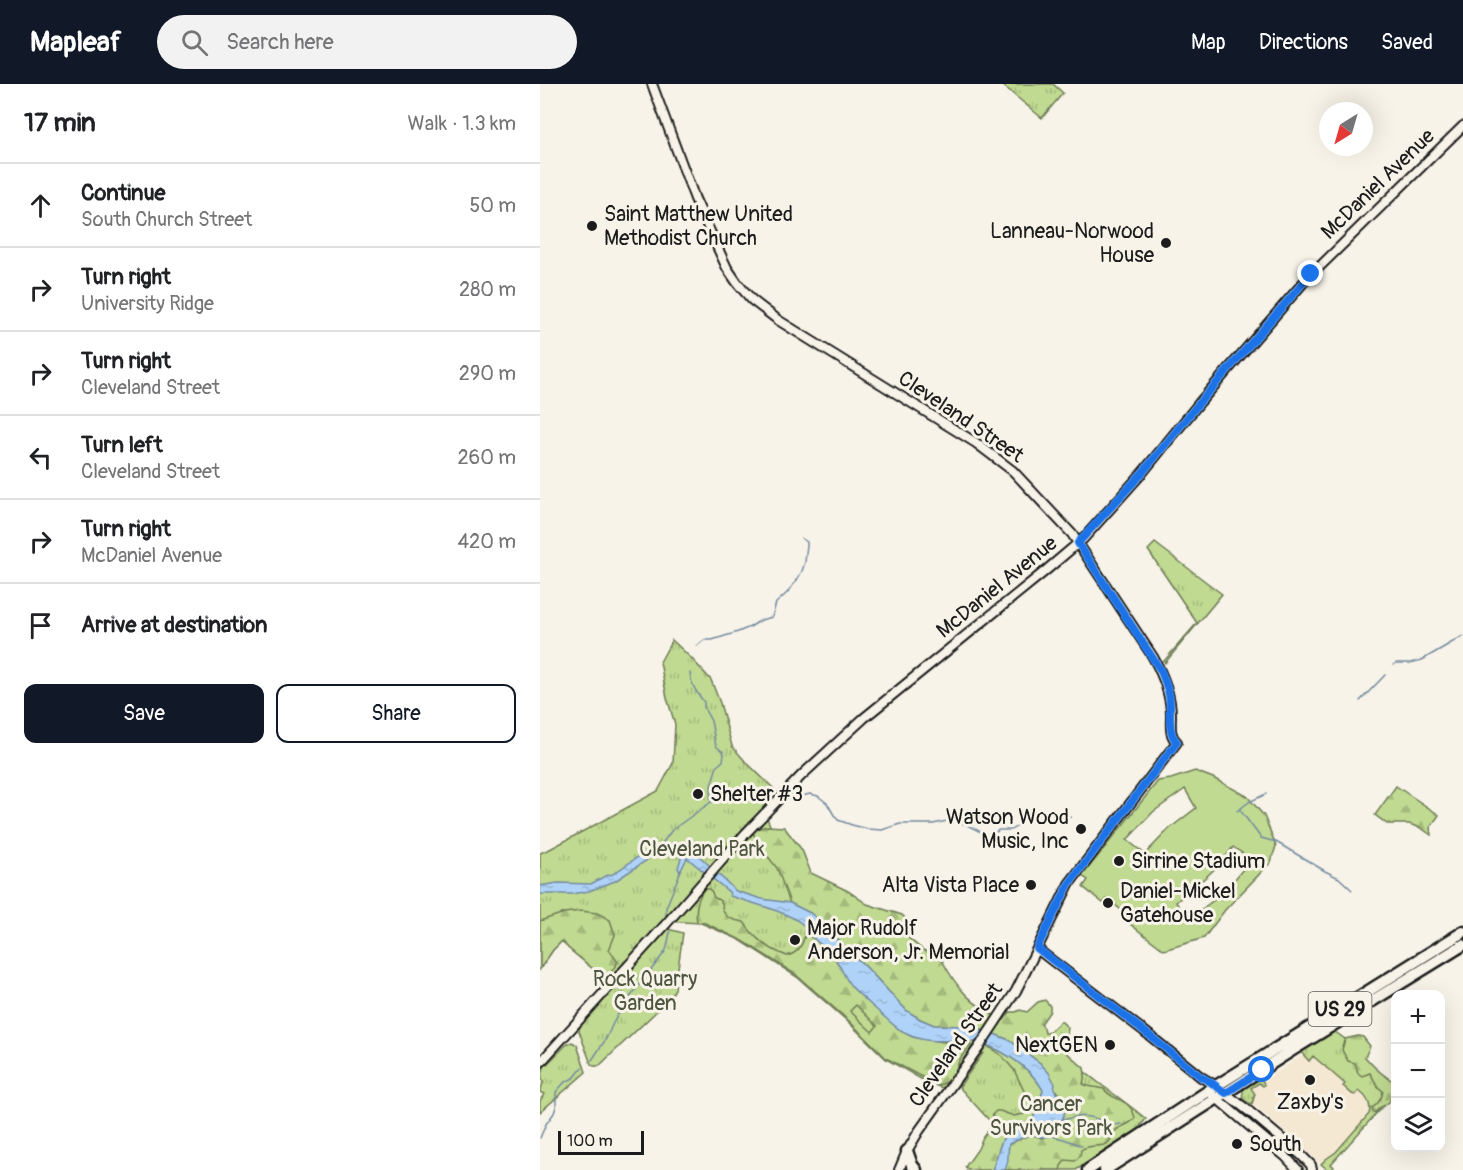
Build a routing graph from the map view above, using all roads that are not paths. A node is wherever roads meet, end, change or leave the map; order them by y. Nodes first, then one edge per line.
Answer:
1 (652, 84) edge
2 (1463, 126) edge
3 (1078, 543) junction
4 (1463, 932) edge
5 (1463, 945) edge
6 (1037, 948) junction
7 (540, 1063) edge
8 (1212, 1088) junction
9 (1222, 1096) junction
10 (907, 1151) junction
11 (1286, 1157) junction
12 (899, 1170) edge
13 (916, 1170) edge
14 (1088, 1170) edge
15 (1106, 1170) edge
16 (1298, 1170) edge
17 (1312, 1170) edge

1 - 3 street, Cleveland Street
2 - 3 street, McDaniel Avenue
3 - 6 street, Cleveland Street
3 - 7 street, McDaniel Avenue
4 - 8 main road, US 29
5 - 9 main road, US 29
6 - 8 street
6 - 10 street, Cleveland Street
8 - 9 street
8 - 14 main road, US 29
9 - 11 street
9 - 15 main road, US 29
9 - 17 street
10 - 12 street, Cleveland Street
10 - 13 main road
11 - 16 street
11 - 17 street

